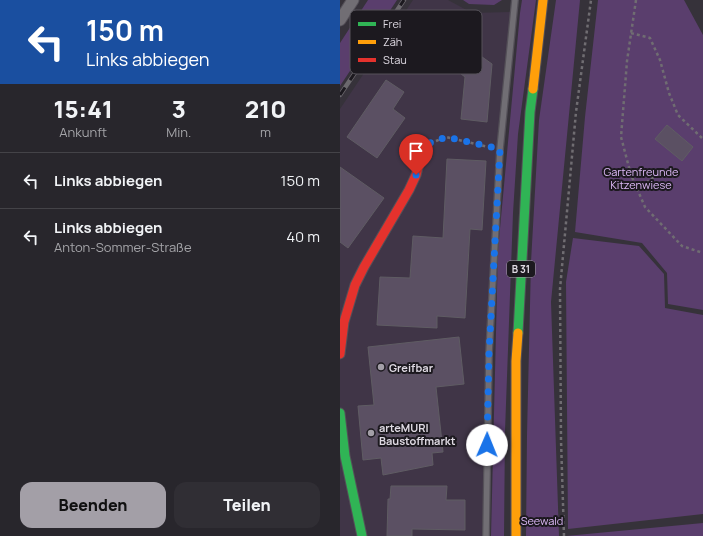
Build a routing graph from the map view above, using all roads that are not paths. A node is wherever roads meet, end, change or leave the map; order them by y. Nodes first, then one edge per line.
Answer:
1 (353, 0) edge
2 (515, 0) edge
3 (543, 0) edge
4 (340, 20) edge
5 (424, 145) road end
6 (340, 354) edge
7 (340, 413) edge
8 (362, 536) edge
9 (486, 536) edge
10 (516, 536) edge

1 - 4 street
2 - 9 lane
3 - 10 main road, B 31
5 - 6 main road
7 - 8 main road

